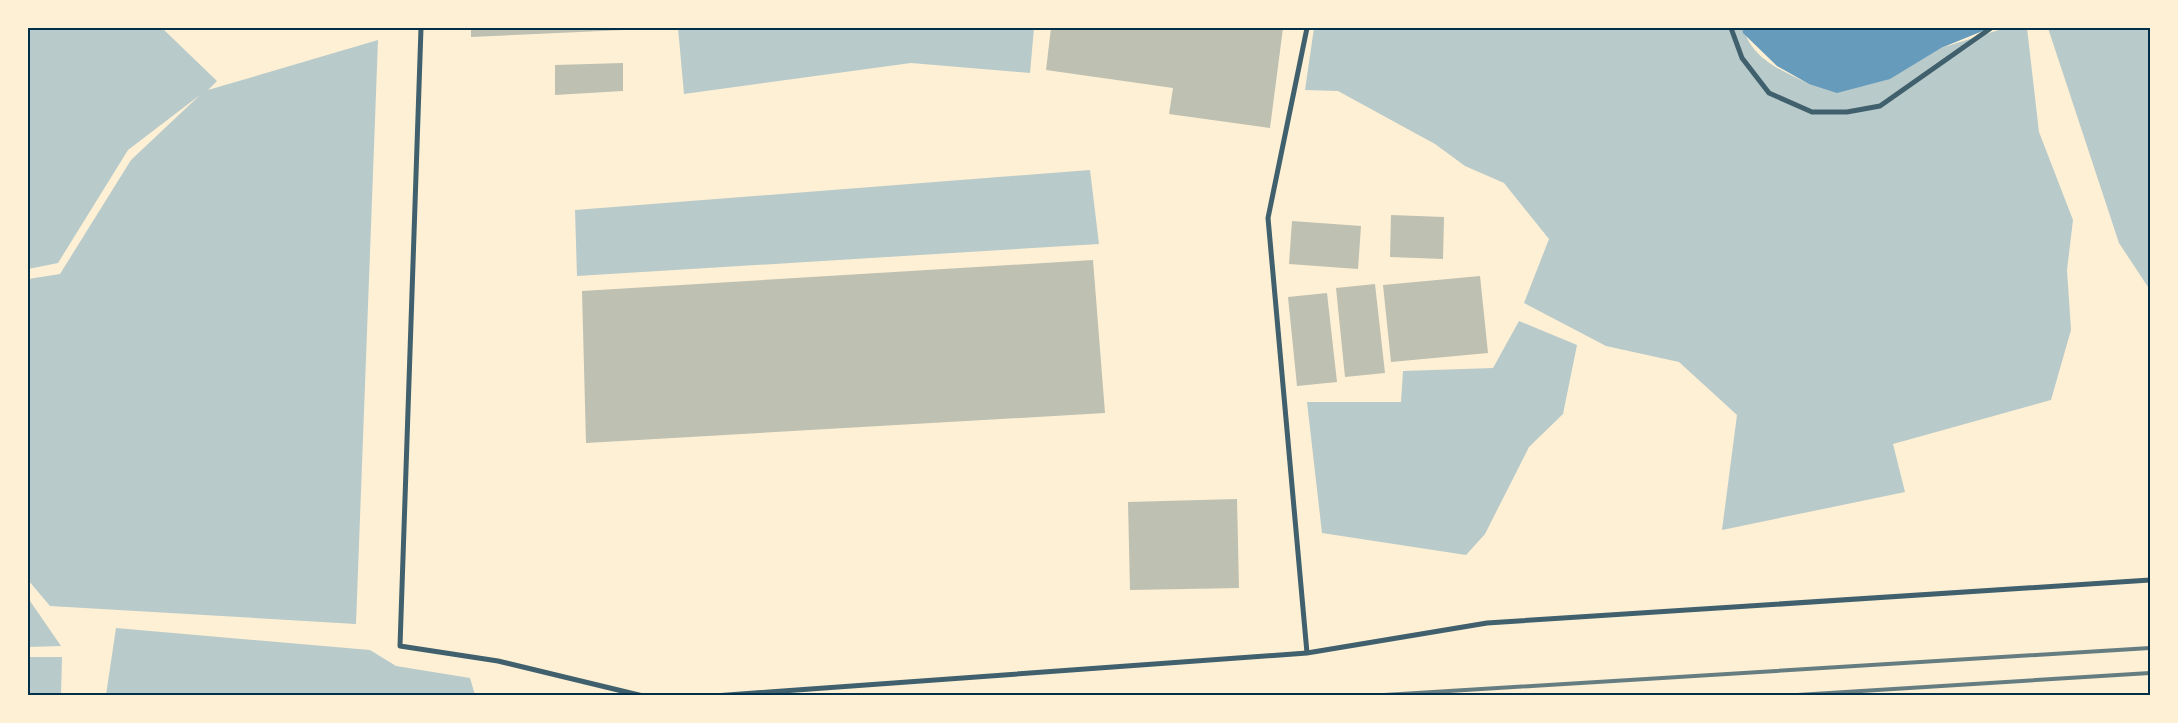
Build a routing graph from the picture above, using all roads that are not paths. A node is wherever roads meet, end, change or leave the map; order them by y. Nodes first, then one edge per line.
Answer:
1 (421, 28) edge
2 (1307, 28) edge
3 (1731, 28) edge
4 (1991, 28) edge
5 (2150, 580) edge
6 (1307, 653) junction
7 (643, 696) edge
8 (714, 696) edge

1 - 7 street
2 - 6 street
3 - 4 street
5 - 6 street
6 - 8 street

